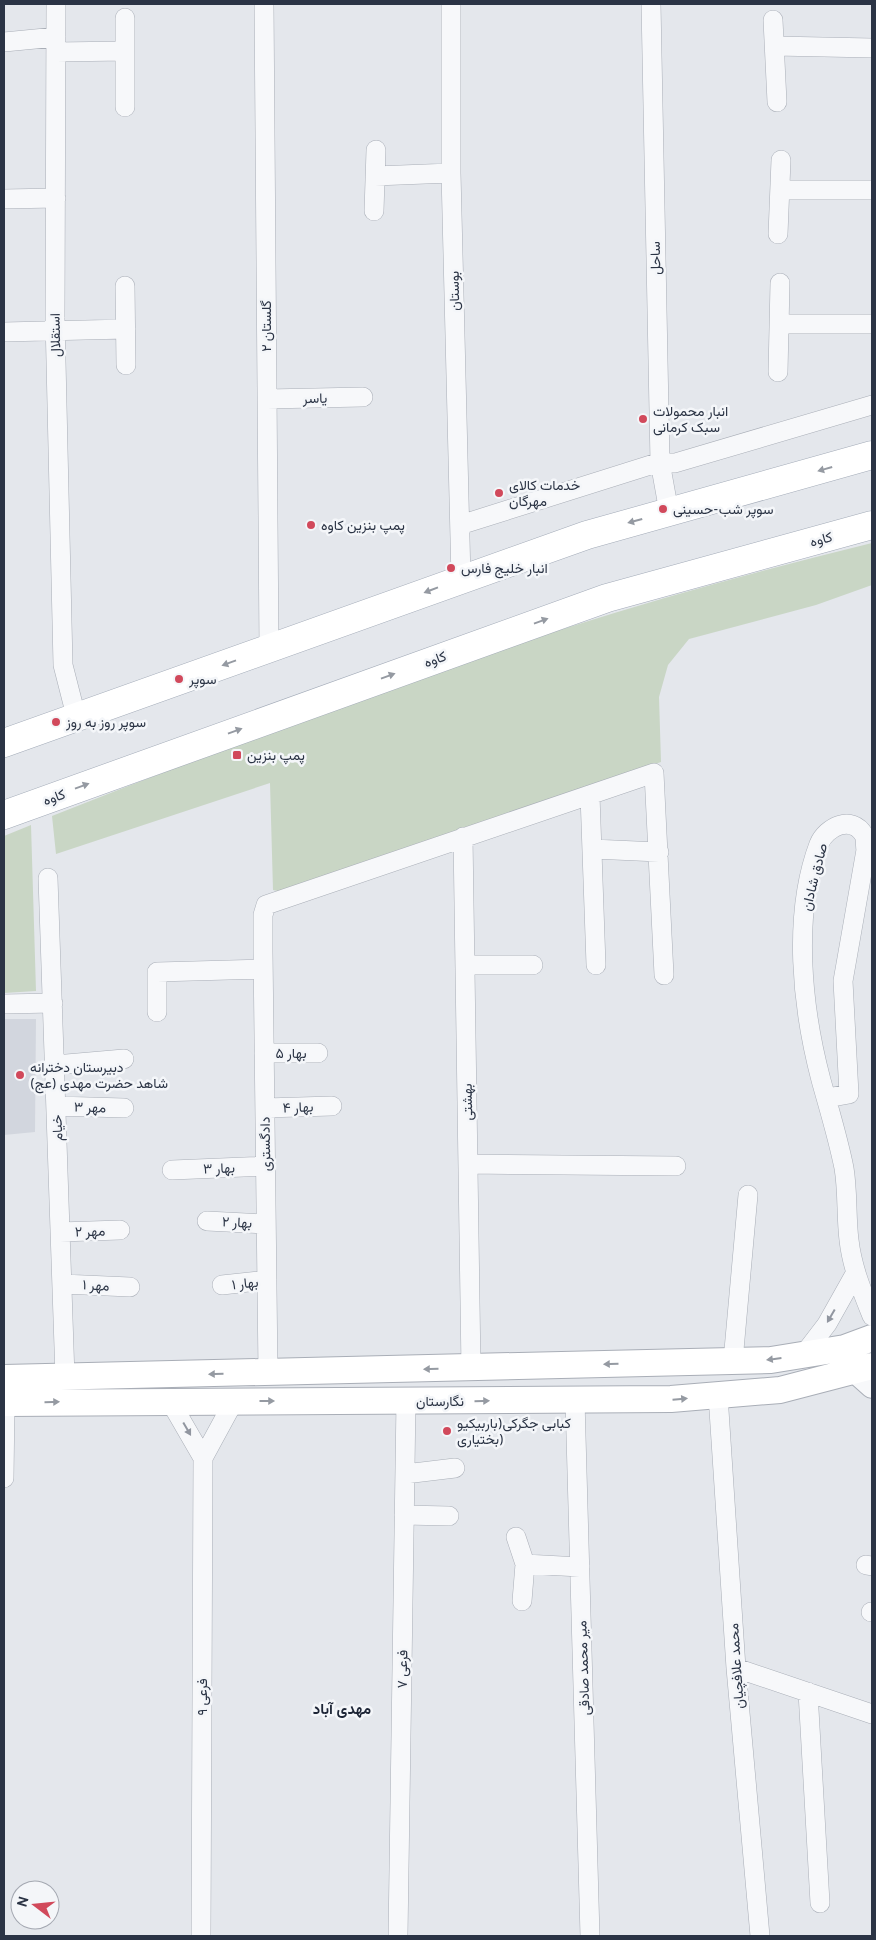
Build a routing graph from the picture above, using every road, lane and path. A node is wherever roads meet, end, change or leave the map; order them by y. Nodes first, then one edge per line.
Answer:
1 (56, 4) edge
2 (264, 4) edge
3 (451, 4) edge
4 (651, 4) edge
5 (125, 18) dead end
6 (772, 20) dead end
7 (4, 42) edge
8 (56, 45) junction
9 (775, 46) junction
10 (872, 48) edge
11 (125, 51) junction
12 (777, 102) dead end
13 (125, 107) dead end
14 (376, 150) dead end
15 (781, 160) dead end
16 (451, 173) junction
17 (375, 176) junction
18 (780, 190) junction
19 (872, 190) edge
20 (56, 198) junction
21 (4, 199) edge
22 (374, 210) dead end
23 (778, 234) dead end
24 (780, 282) dead end
25 (125, 286) dead end
26 (779, 324) junction
27 (872, 324) edge
28 (126, 329) junction
29 (55, 331) junction
30 (4, 332) edge
31 (126, 365) dead end
32 (778, 372) dead end
33 (363, 397) dead end
34 (267, 399) junction
35 (872, 405) edge
36 (872, 456) edge
37 (660, 462) junction
38 (668, 512) junction
39 (460, 525) junction
40 (872, 525) edge
41 (461, 579) junction
42 (269, 648) junction
43 (76, 716) junction
44 (4, 743) edge
45 (590, 795) junction
46 (4, 815) edge
47 (463, 837) junction
48 (592, 849) junction
49 (659, 852) junction
50 (48, 878) dead end
51 (465, 965) junction
52 (533, 965) dead end
53 (596, 965) dead end
54 (263, 969) junction
55 (664, 975) dead end
56 (53, 1003) junction
57 (4, 1004) edge
58 (157, 1012) dead end
59 (264, 1053) junction
60 (318, 1053) dead end
61 (124, 1059) dead end
62 (54, 1065) junction
63 (827, 1098) junction
64 (56, 1106) junction
65 (332, 1106) dead end
66 (124, 1108) dead end
67 (265, 1108) junction
68 (468, 1164) junction
69 (266, 1166) junction
70 (676, 1166) dead end
71 (172, 1170) dead end
72 (748, 1196) dead end
73 (207, 1221) dead end
74 (266, 1224) junction
75 (120, 1230) dead end
76 (60, 1232) junction
77 (855, 1274) junction
78 (267, 1280) junction
79 (62, 1284) junction
80 (222, 1285) dead end
81 (130, 1287) dead end
82 (872, 1316) edge
83 (872, 1338) edge
84 (804, 1354) junction
85 (733, 1361) junction
86 (648, 1363) junction
87 (471, 1368) junction
88 (268, 1372) junction
89 (866, 1375) edge
90 (65, 1377) junction
91 (4, 1395) edge
92 (718, 1395) junction
93 (575, 1400) junction
94 (646, 1400) junction
95 (170, 1401) junction
96 (234, 1401) junction
97 (406, 1401) junction
98 (203, 1458) junction
99 (455, 1468) dead end
100 (405, 1474) junction
101 (4, 1478) edge
102 (404, 1515) junction
103 (449, 1516) dead end
104 (516, 1537) dead end
105 (525, 1564) junction
106 (580, 1567) junction
107 (522, 1601) dead end
108 (736, 1668) junction
109 (808, 1692) junction
110 (872, 1714) edge
111 (820, 1903) dead end
112 (201, 1936) edge
113 (398, 1936) edge
114 (590, 1936) edge
115 (760, 1936) edge

1 - 8 street, استقلال
2 - 34 street, گلستان ۲
3 - 16 street, بوستان
4 - 37 street, ساحل
5 - 11 street
6 - 9 street
7 - 8 street
8 - 11 street
8 - 20 street, استقلال
9 - 10 street
9 - 12 street
11 - 13 street
14 - 17 street
15 - 18 street
16 - 17 street
16 - 39 street, بوستان
17 - 22 street
18 - 19 street
18 - 23 street
20 - 21 street
20 - 29 street, استقلال
24 - 26 street
25 - 28 street
26 - 27 street
26 - 32 street
28 - 29 street
28 - 31 street
29 - 30 street
29 - 43 street, استقلال
33 - 34 street, یاسر
34 - 42 street, گلستان ۲
35 - 37 street
36 -> 38 main road
37 - 38 street, ساحل
37 - 39 street
38 -> 41 main road
39 - 41 street, بوستان
46 -> 40 main road, کاوه
41 -> 42 main road
42 -> 43 main road
43 - 44 main road
45 - 47 street
45 - 48 street
45 - 49 street
47 - 51 street, بهشتی
47 - 54 street, دادگستری
48 - 49 street
48 - 53 street
49 - 55 street
50 - 56 street, خیام
51 - 52 street
51 - 68 street, بهشتی
54 - 58 street
54 - 59 street, دادگستری
56 - 57 street
56 - 62 street, خیام
59 - 60 street, بهار ۵
59 - 67 street, دادگستری
61 - 62 street
62 - 64 street, خیام
63 - 63 street, صادق شادان
63 - 77 street, صادق شادان
64 - 66 street, مهر ۳
64 - 76 street, خیام
65 - 67 street, بهار ۴
67 - 69 street, دادگستری
68 - 70 street
68 - 87 street, بهشتی
69 - 71 street, بهار ۳
69 - 74 street, دادگستری
72 - 85 street
73 - 74 street, بهار ۲
74 - 78 street, دادگستری
75 - 76 street, مهر ۲
76 - 79 street, خیام
77 - 82 street, صادق شادان
77 -> 84 street
78 - 80 street, بهار ۱
78 - 88 street, دادگستری
79 - 81 street, مهر ۱
79 - 90 street, خیام
83 - 84 main road
84 -> 85 main road
85 - 86 main road
86 -> 87 main road
86 - 94 main road
87 -> 88 main road
88 -> 90 main road
89 - 92 main road, نگارستان
90 - 91 main road
91 -> 95 main road, نگارستان
91 - 101 street
94 -> 92 main road, نگارستان
92 - 108 street, محمد علافچیان
93 - 94 main road, نگارستان
97 -> 93 main road, نگارستان
93 - 106 street, میر محمد صادقی
95 - 96 main road, نگارستان
95 -> 98 street
96 -> 97 main road, نگارستان
96 - 98 street
97 - 100 street, فرعی ۷
98 - 112 street, فرعی ۹
99 - 100 street
100 - 102 street, فرعی ۷
102 - 103 street
102 - 113 street, فرعی ۷
104 - 105 street
105 - 106 street
105 - 107 street
106 - 114 street, میر محمد صادقی
108 - 109 street
108 - 115 street, محمد علافچیان
109 - 110 street
109 - 111 street

